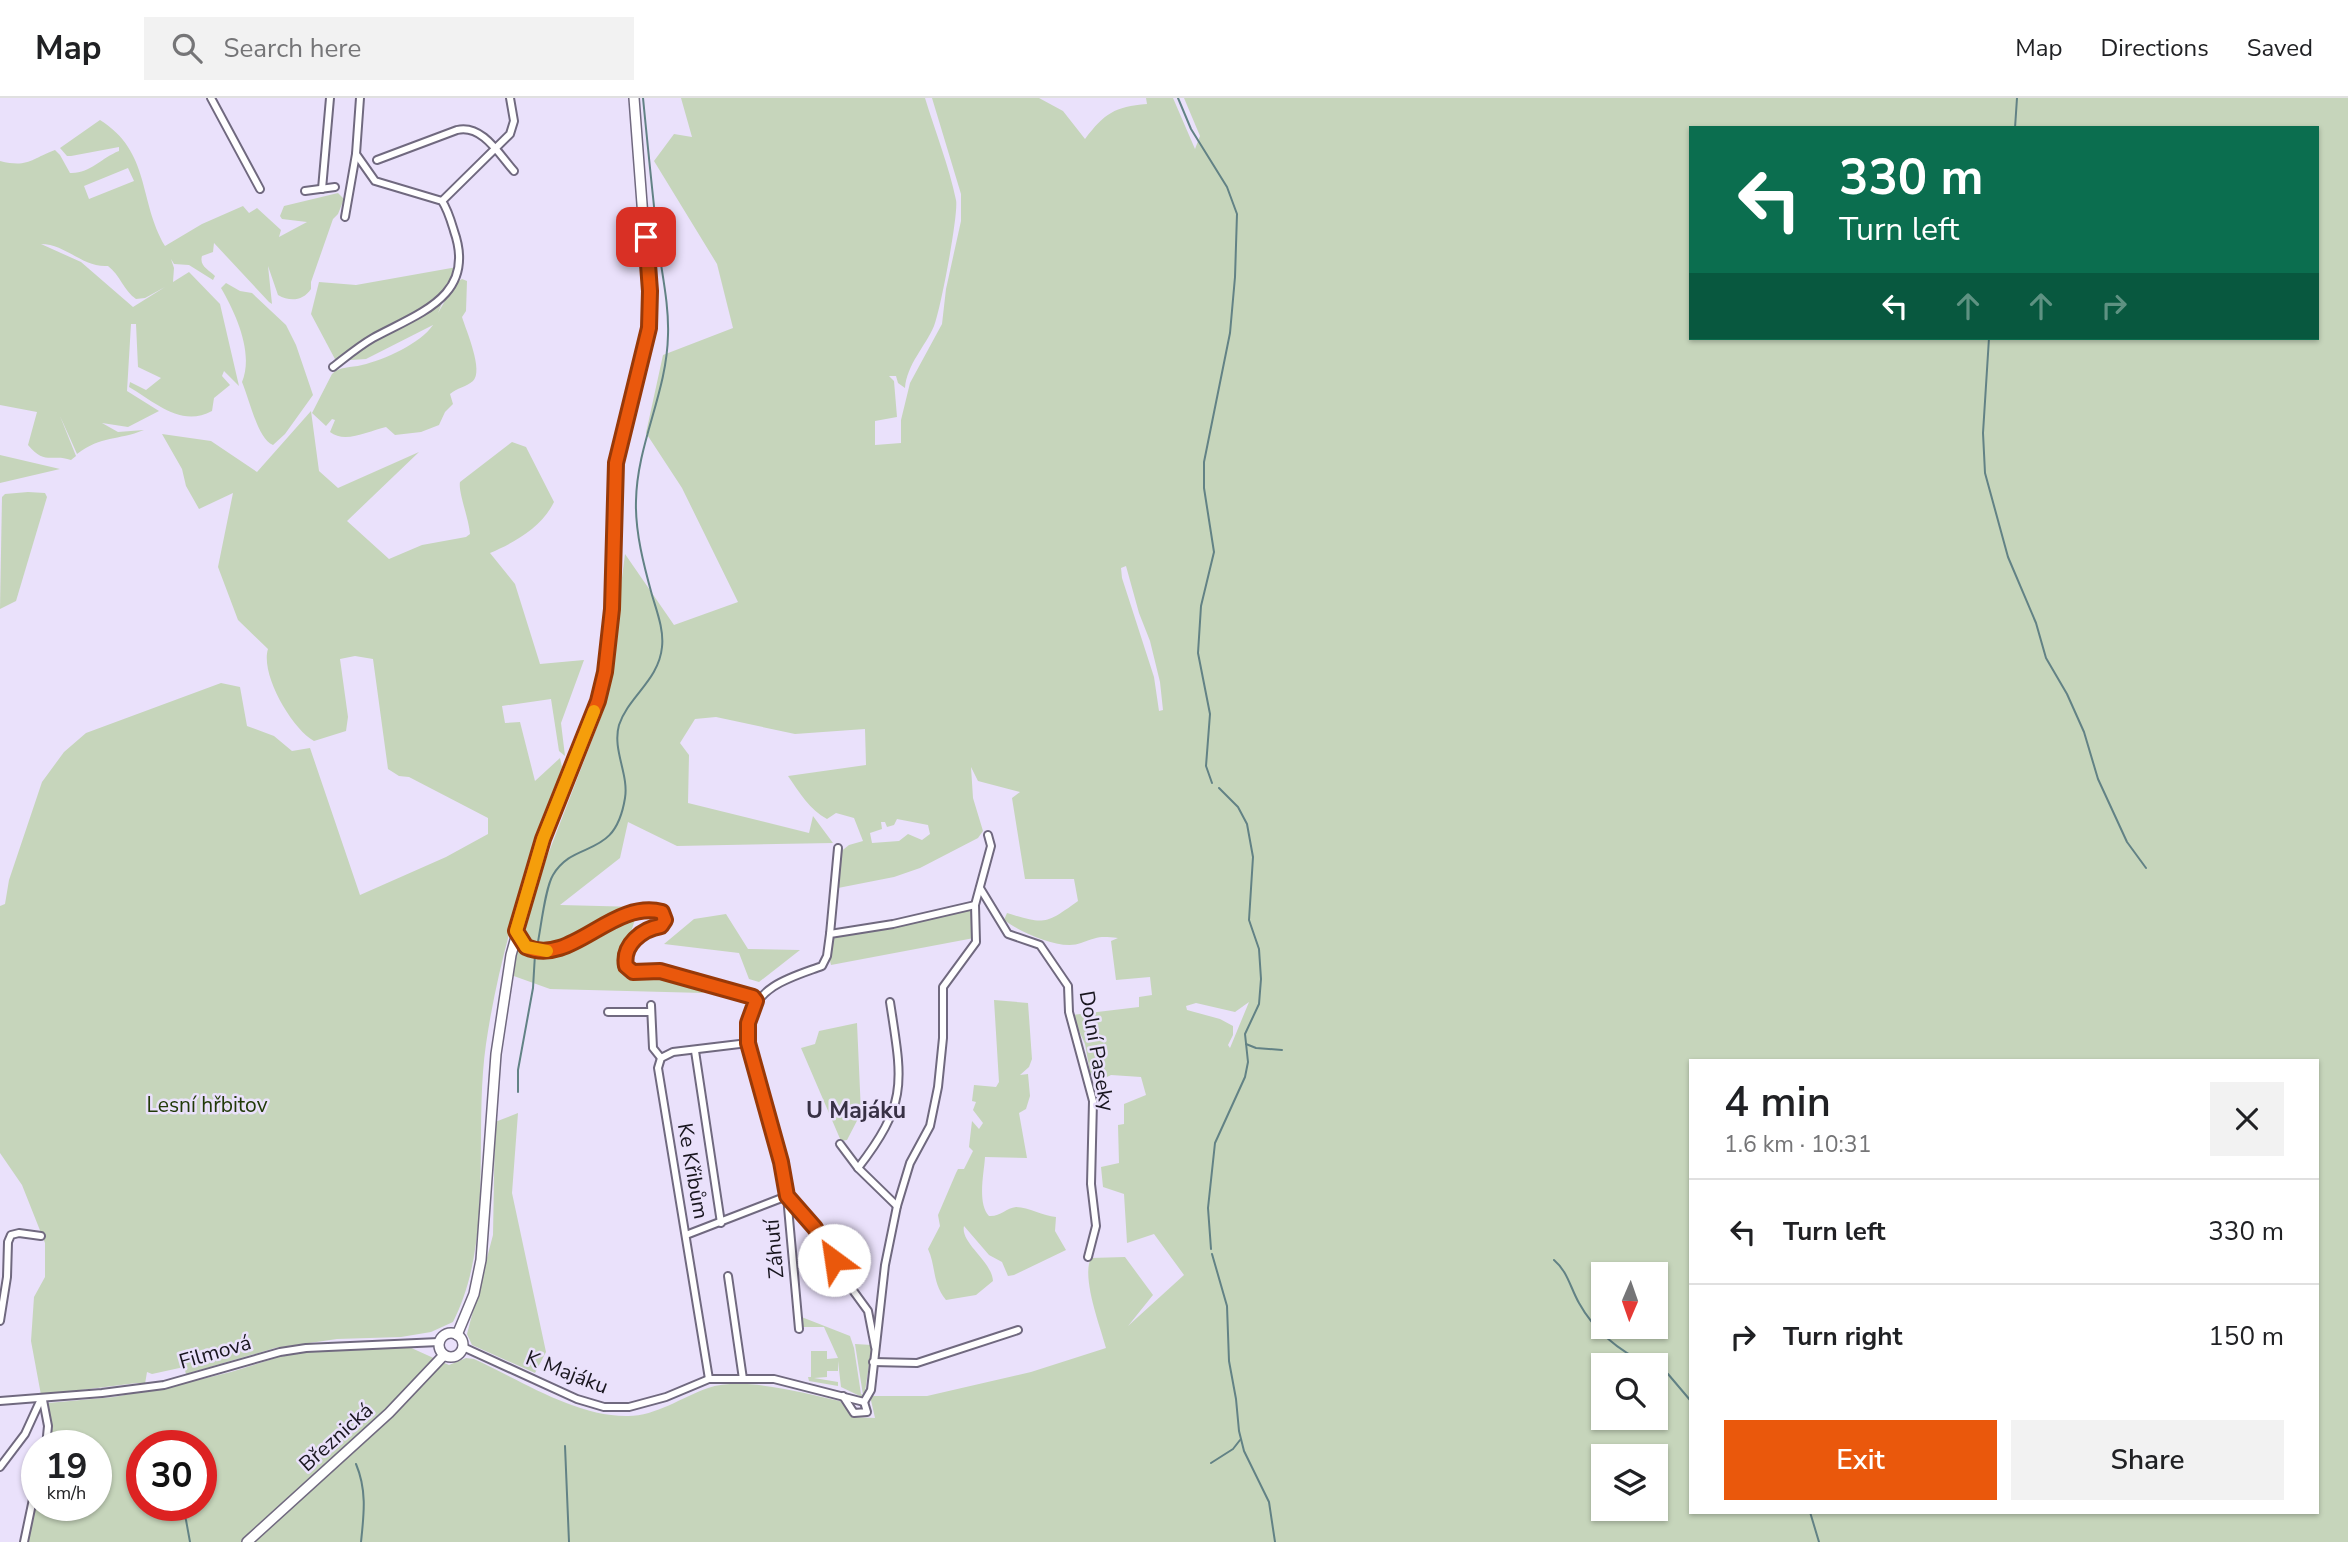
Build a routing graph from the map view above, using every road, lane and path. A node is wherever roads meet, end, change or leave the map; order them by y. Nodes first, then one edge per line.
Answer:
1 (211, 98) edge
2 (330, 98) edge
3 (360, 98) edge
4 (510, 98) edge
5 (634, 98) edge
6 (495, 150) junction
7 (356, 154) junction
8 (377, 160) dead end
9 (514, 171) dead end
10 (335, 187) dead end
11 (260, 189) dead end
12 (322, 189) junction
13 (305, 191) dead end
14 (442, 201) junction
15 (345, 217) dead end
16 (333, 367) dead end
17 (988, 835) dead end
18 (838, 848) dead end
19 (980, 888) junction
20 (975, 905) junction
21 (516, 931) junction
22 (830, 934) junction
23 (756, 1001) junction
24 (890, 1002) dead end
25 (608, 1012) dead end
26 (748, 1043) junction
27 (695, 1051) junction
28 (661, 1058) junction
29 (840, 1144) dead end
30 (858, 1168) junction
31 (787, 1196) junction
32 (897, 1206) junction
33 (721, 1223) junction
34 (686, 1235) junction
35 (41, 1236) dead end
36 (1088, 1257) dead end
37 (728, 1276) dead end
38 (0, 1321) edge
39 (799, 1329) dead end
40 (1018, 1330) dead end
41 (457, 1335) junction
42 (439, 1342) junction
43 (875, 1346) junction
44 (463, 1347) junction
45 (444, 1355) junction
46 (873, 1362) junction
47 (709, 1379) junction
48 (743, 1379) junction
49 (844, 1396) junction
50 (42, 1399) junction
51 (0, 1401) edge
52 (864, 1402) junction
53 (48, 1430) edge
54 (0, 1467) edge
55 (28, 1521) edge
56 (24, 1542) edge
57 (247, 1542) edge

1 - 11 street
2 - 12 street
3 - 7 street
4 - 6 street
5 - 21 main road
6 - 8 street
6 - 9 street
6 - 14 street
7 - 14 street
7 - 15 street
10 - 12 street
12 - 13 street
14 - 16 street
17 - 19 street
18 - 22 street
19 - 20 street
19 - 36 street, Dolní Paseky
20 - 22 street
20 - 32 street
21 - 23 street
21 - 41 main road
22 - 23 street
23 - 26 street
24 - 30 street
25 - 28 street, Ke Křibům
26 - 27 street
26 - 31 street
27 - 28 street
27 - 33 street
28 - 34 street, Ke Křibům
29 - 30 street
30 - 32 street
31 - 33 street, Záhutí
31 - 39 street, Záhutí
31 - 43 street
32 - 43 street
33 - 34 street, Záhutí
34 - 47 street, Ke Křibům
35 - 38 street
37 - 48 street
40 - 46 street
41 - 42 main road
41 - 44 main road
42 - 45 main road
42 - 50 street, Filmová
43 - 46 street
44 - 45 main road, Březnická
44 - 47 street, K Majáku
45 - 57 main road, Březnická
46 - 52 street
47 - 48 street, K Majáku
48 - 49 street, K Majáku
49 - 52 street, K Majáku
49 - 52 street
50 - 51 street, Filmová
50 - 53 street
50 - 54 street
55 - 56 street

